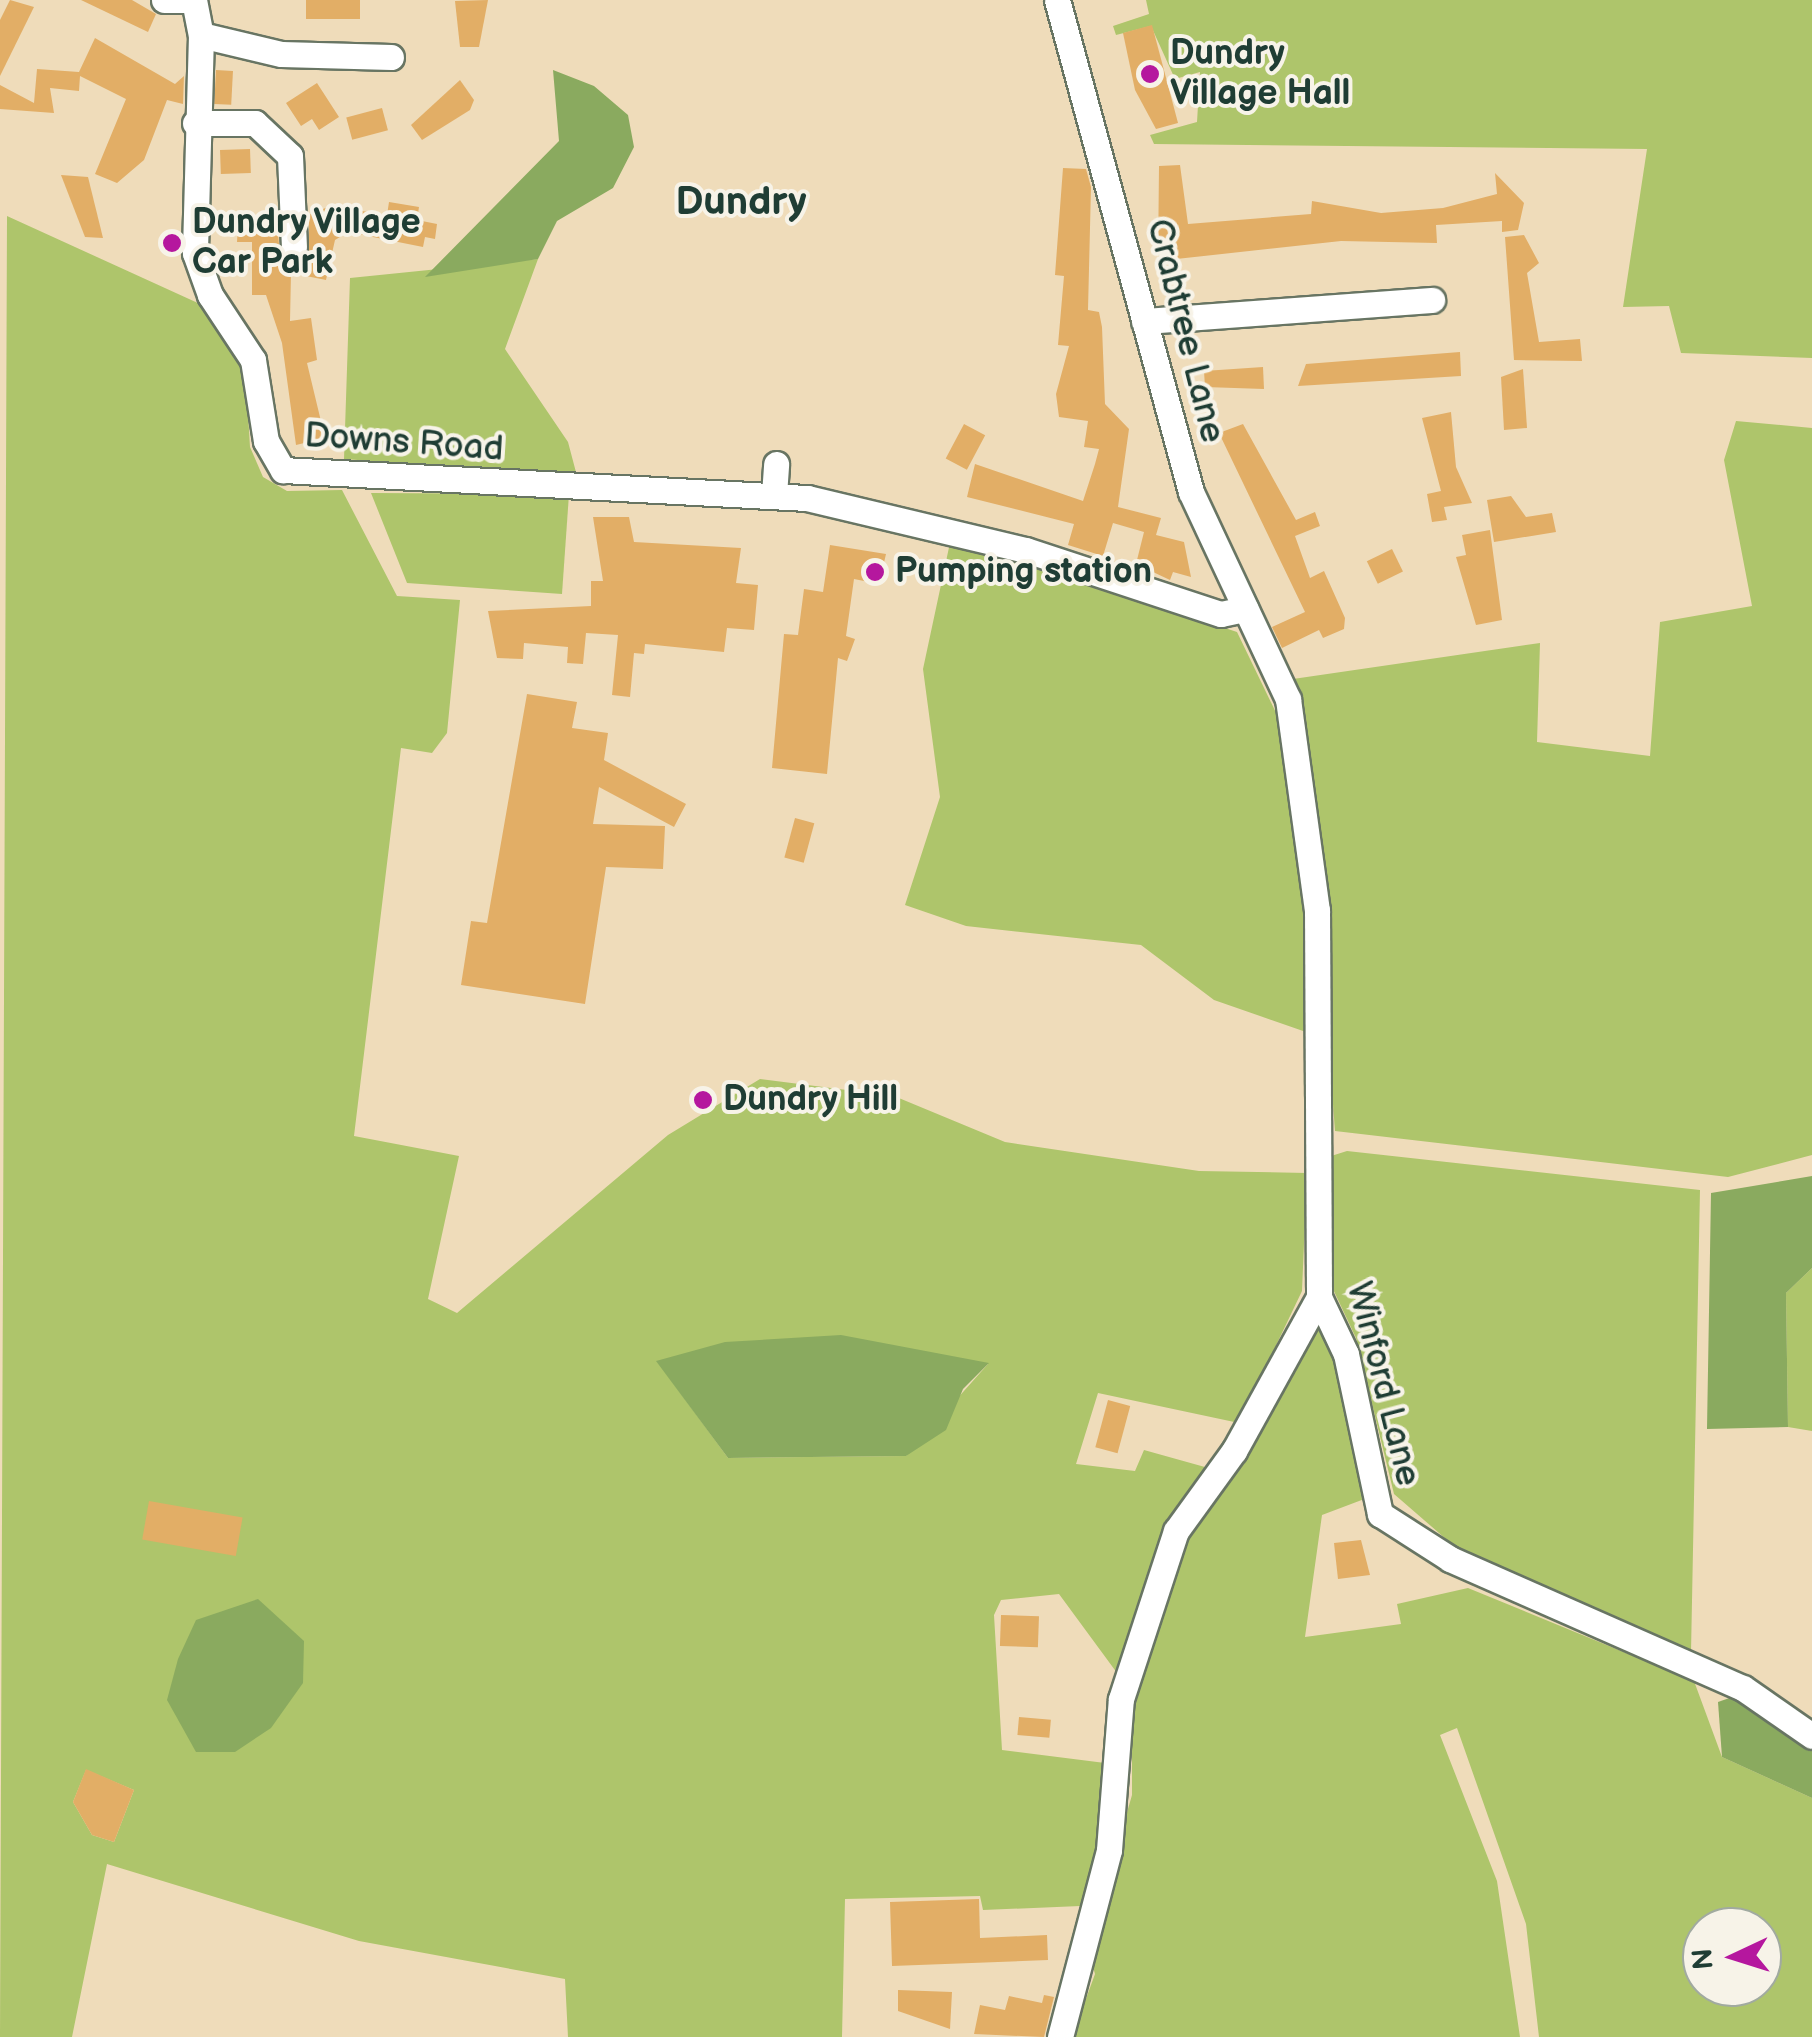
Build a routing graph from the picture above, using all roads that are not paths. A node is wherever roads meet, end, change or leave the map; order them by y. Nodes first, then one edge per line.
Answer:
1 (164, 0) edge
2 (191, 0) edge
3 (1057, 0) edge
4 (201, 35) junction
5 (377, 49) dead end
6 (196, 123) junction
7 (294, 247) dead end
8 (1432, 300) dead end
9 (1144, 321) junction
10 (776, 464) dead end
11 (774, 495) junction
12 (1245, 609) junction
13 (1274, 669) joint
14 (1319, 1298) junction
15 (1812, 1736) edge
16 (1060, 2037) edge

1 - 2 street
2 - 4 street, Downs Road
3 - 9 street, Crabtree Lane
4 - 5 street
4 - 6 street, Downs Road
6 - 7 street
6 - 11 street, Downs Road
8 - 9 street
9 - 12 street, Crabtree Lane
10 - 11 street
11 - 12 street, Downs Road
12 - 13 street, Crabtree Lane
13 - 14 street, Winford Lane
14 - 15 street, Winford Lane
14 - 16 street

